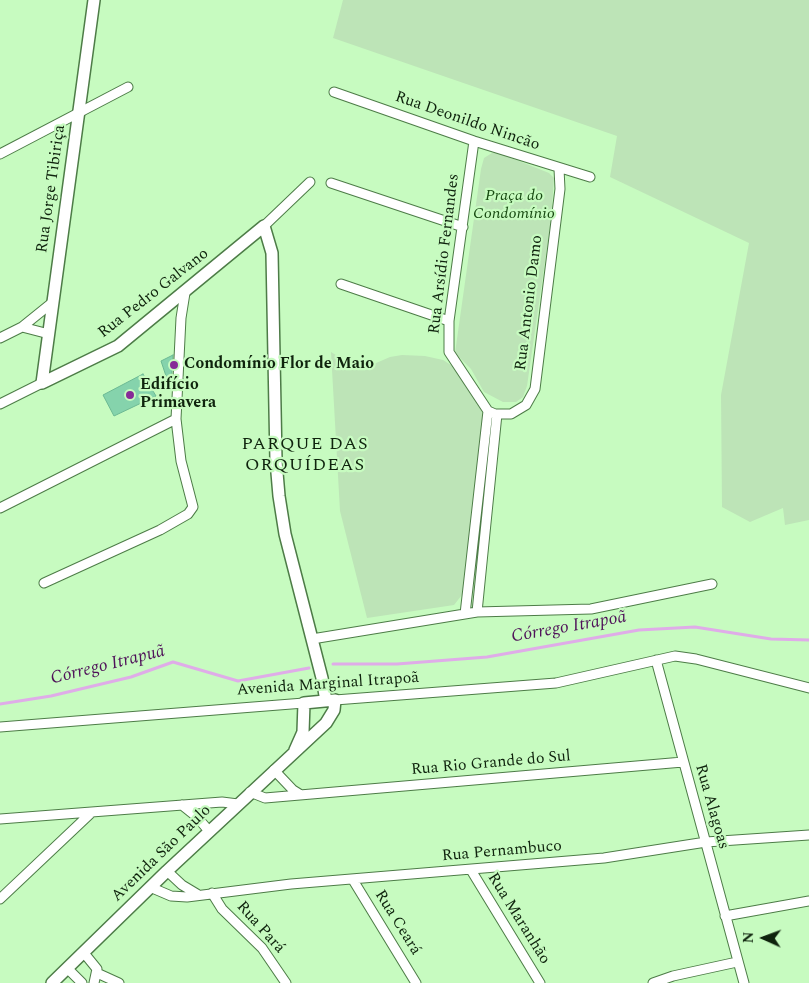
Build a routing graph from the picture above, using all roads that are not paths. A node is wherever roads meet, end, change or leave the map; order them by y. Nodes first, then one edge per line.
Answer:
1 (94, 0) edge
2 (128, 88) dead end
3 (334, 92) dead end
4 (78, 115) junction
5 (474, 141) junction
6 (0, 154) edge
7 (559, 169) junction
8 (590, 178) dead end
9 (310, 182) dead end
10 (331, 183) dead end
11 (264, 226) junction
12 (463, 227) junction
13 (341, 284) dead end
14 (185, 293) junction
15 (53, 302) junction
16 (169, 306) junction
17 (181, 318) junction
18 (449, 321) junction
19 (22, 327) junction
20 (49, 334) junction
21 (0, 338) edge
22 (42, 383) junction
23 (0, 404) edge
24 (493, 413) junction
25 (176, 419) junction
26 (0, 508) edge
27 (44, 584) dead end
28 (712, 584) dead end
29 (477, 612) junction
30 (465, 614) junction
31 (312, 638) junction
32 (656, 660) junction
33 (809, 688) edge
34 (331, 701) junction
35 (304, 703) junction
36 (0, 727) edge
37 (295, 750) junction
38 (682, 762) junction
39 (274, 770) junction
40 (250, 792) junction
41 (301, 795) junction
42 (238, 804) junction
43 (182, 805) junction
44 (92, 812) junction
45 (0, 819) edge
46 (209, 831) junction
47 (809, 835) edge
48 (706, 842) junction
49 (471, 870) junction
50 (167, 871) junction
51 (353, 880) junction
52 (150, 887) junction
53 (212, 893) junction
54 (197, 894) junction
55 (0, 899) edge
56 (809, 901) edge
57 (725, 916) junction
58 (84, 953) junction
59 (736, 962) junction
60 (67, 968) junction
61 (96, 973) junction
62 (52, 983) edge
63 (82, 983) edge
64 (94, 983) edge
65 (119, 983) edge
66 (286, 983) edge
67 (416, 983) edge
68 (540, 983) edge
69 (653, 983) edge
70 (744, 983) edge

1 - 4 main road, Rua Jorge Tibiriça
2 - 4 street
3 - 5 street, Rua Deonildo Nincão
4 - 6 street
4 - 15 main road, Rua Jorge Tibiriça
5 - 7 street, Rua Deonildo Nincão
5 - 12 street, Rua Arsídio Fernandes
7 - 8 street, Rua Deonildo Nincão
7 - 24 street, Rua Antonio Damo
9 - 11 street, Rua Pedro Galvano
10 - 12 street
11 - 14 main road, Rua Pedro Galvano
11 - 31 main road
12 - 18 street, Rua Arsídio Fernandes
13 - 18 street
14 - 16 main road, Rua Pedro Galvano
14 - 17 street
15 - 19 street
15 - 20 main road, Rua Jorge Tibiriça
16 - 17 street
16 - 22 main road, Rua Pedro Galvano
17 - 25 street
18 - 24 street, Rua Arsídio Fernandes
19 - 20 street
19 - 21 street
20 - 22 main road, Rua Jorge Tibiriça
22 - 23 street, Rua Pedro Galvano
24 - 29 street
24 - 30 street
25 - 26 street
25 - 27 street
28 - 29 street
29 - 30 street
30 - 31 street
31 - 34 main road
32 - 33 street, Avenida Marginal Itrapoã
32 - 34 street, Avenida Marginal Itrapoã
32 - 38 street, Rua Alagoas
34 - 35 main road, Avenida Marginal Itrapoã
34 - 37 main road, Avenida São Paulo
35 - 36 street, Avenida Marginal Itrapoã
35 - 37 main road, Avenida São Paulo
37 - 39 main road, Avenida São Paulo
38 - 41 street, Rua Rio Grande do Sul
38 - 48 street, Rua Alagoas
39 - 40 main road, Avenida São Paulo
39 - 41 street
40 - 41 street, Rua Rio Grande do Sul
40 - 42 main road, Avenida São Paulo
42 - 43 street
42 - 46 main road, Avenida São Paulo
43 - 44 street
43 - 46 street
44 - 45 street
44 - 55 street
46 - 50 main road, Avenida São Paulo
47 - 48 street, Rua Pernambuco
48 - 49 street, Rua Pernambuco
48 - 57 street, Rua Alagoas
49 - 51 street, Rua Pernambuco
49 - 68 street, Rua Maranhão
50 - 52 main road, Avenida São Paulo
50 - 54 street
51 - 53 street, Rua Pernambuco
51 - 67 street, Rua Ceará
52 - 54 street, Rua Pernambuco
52 - 58 main road, Avenida São Paulo
53 - 54 street, Rua Pernambuco
53 - 66 street, Rua Pará
56 - 57 street
57 - 59 street, Rua Alagoas
58 - 60 main road, Avenida São Paulo
58 - 61 street
59 - 69 street
59 - 70 street, Rua Alagoas
60 - 62 main road, Avenida São Paulo
60 - 63 street
61 - 64 street
61 - 65 street

